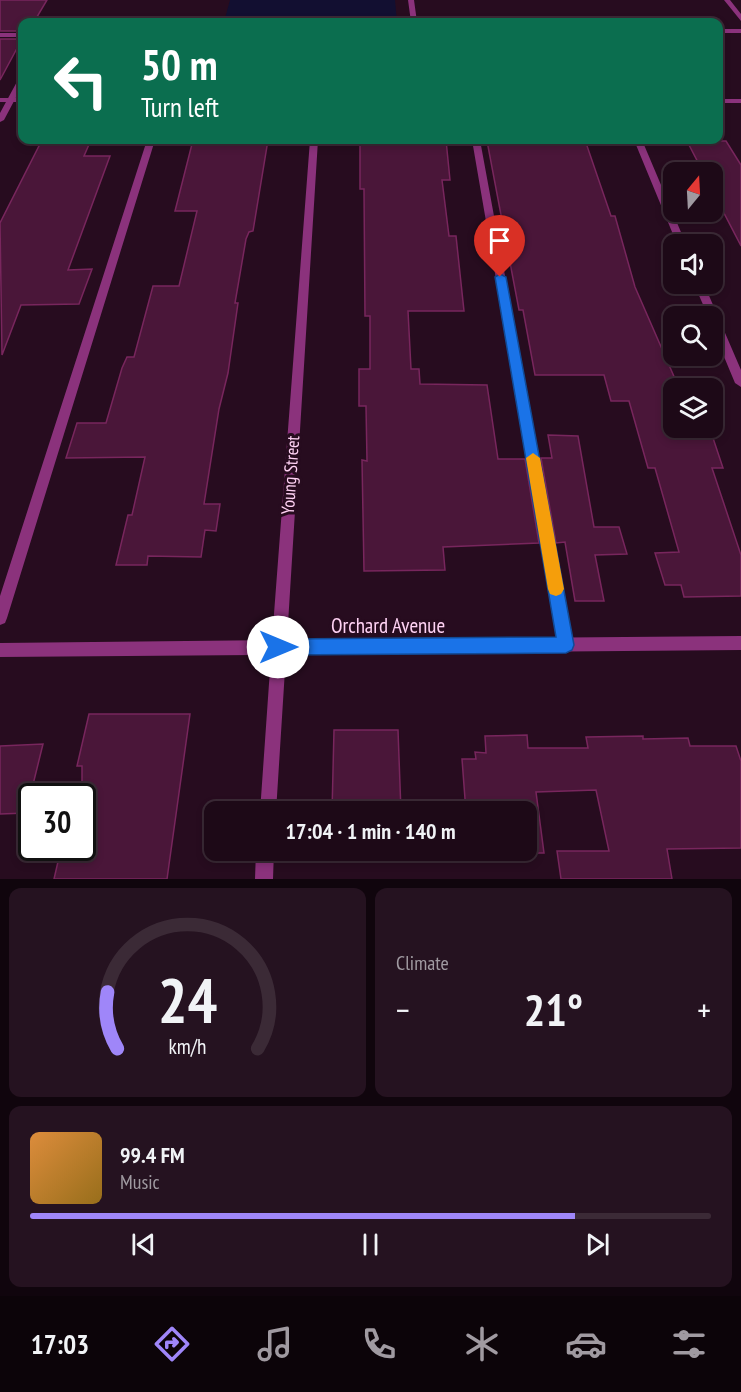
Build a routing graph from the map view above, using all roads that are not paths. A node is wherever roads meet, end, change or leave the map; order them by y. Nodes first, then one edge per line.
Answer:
1 (411, 0) edge
2 (727, 0) edge
3 (413, 18) edge
4 (741, 19) edge
5 (723, 31) edge
6 (741, 31) edge
7 (0, 35) edge
8 (18, 35) edge
9 (18, 87) edge
10 (0, 100) edge
11 (11, 100) junction
12 (18, 100) edge
13 (723, 101) edge
14 (741, 101) edge
15 (0, 120) edge
16 (150, 144) edge
17 (314, 144) edge
18 (477, 144) edge
19 (640, 144) edge
20 (678, 234) edge
21 (703, 294) edge
22 (741, 383) edge
23 (0, 618) edge
24 (741, 643) edge
25 (566, 645) junction
26 (278, 647) junction
27 (0, 650) edge
28 (269, 801) edge
29 (265, 861) edge
30 (264, 879) edge

1 - 3 street
2 - 4 street
5 - 6 street
7 - 8 street
9 - 11 street
10 - 11 street
11 - 12 street
11 - 15 street
13 - 14 street
16 - 23 street
17 - 26 street, Young Street
18 - 25 street
19 - 20 street
21 - 22 street
24 - 25 street, Orchard Avenue
25 - 26 street, Orchard Avenue
26 - 27 street, Orchard Avenue
26 - 28 street, Young Street
29 - 30 street

